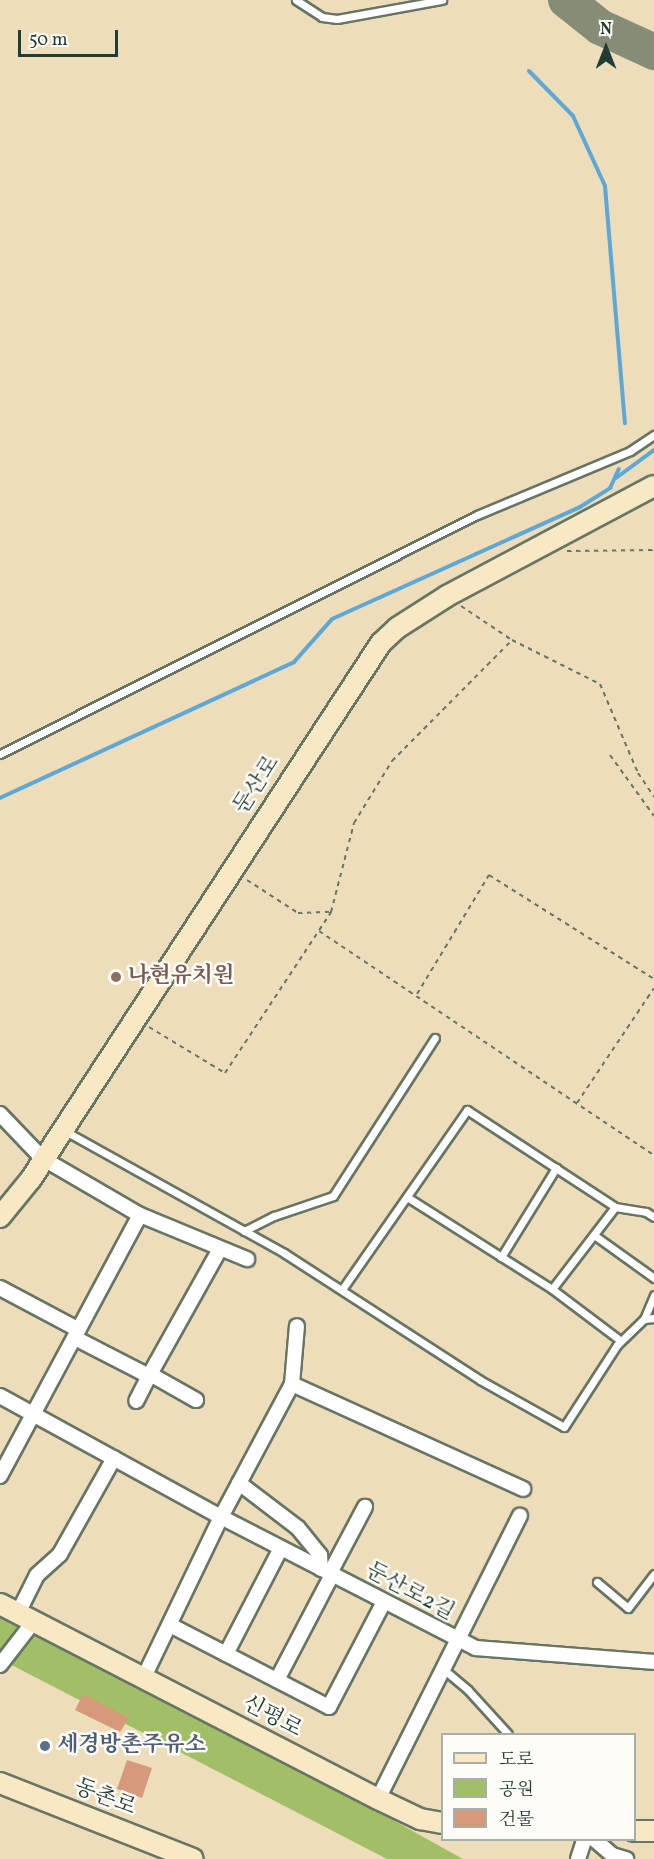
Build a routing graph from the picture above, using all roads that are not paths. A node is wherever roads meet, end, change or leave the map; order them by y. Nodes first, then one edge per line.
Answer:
1 (296, 0) edge
2 (442, 0) edge
3 (654, 435) edge
4 (654, 486) edge
5 (0, 754) edge
6 (435, 1038) dead end
7 (0, 1114) edge
8 (63, 1129) junction
9 (42, 1158) junction
10 (556, 1168) junction
11 (407, 1197) junction
12 (615, 1207) junction
13 (1, 1214) edge
14 (140, 1215) junction
15 (654, 1217) edge
16 (244, 1231) junction
17 (594, 1235) junction
18 (220, 1249) junction
19 (501, 1257) junction
20 (247, 1259) dead end
21 (654, 1278) edge
22 (0, 1288) edge
23 (344, 1288) junction
24 (552, 1289) junction
25 (654, 1296) edge
26 (654, 1318) edge
27 (644, 1319) junction
28 (297, 1326) dead end
29 (77, 1334) junction
30 (621, 1341) junction
31 (150, 1375) junction
32 (292, 1384) junction
33 (0, 1396) edge
34 (196, 1400) dead end
35 (136, 1401) dead end
36 (35, 1415) junction
37 (114, 1458) junction
38 (0, 1476) edge
39 (239, 1483) junction
40 (523, 1489) dead end
41 (365, 1507) dead end
42 (221, 1516) junction
43 (520, 1516) dead end
44 (281, 1548) junction
45 (327, 1572) junction
46 (654, 1574) edge
47 (597, 1582) dead end
48 (384, 1602) junction
49 (17, 1613) edge
50 (170, 1625) junction
51 (456, 1639) junction
52 (226, 1654) junction
53 (654, 1662) edge
54 (0, 1665) edge
55 (442, 1668) junction
56 (144, 1677) junction
57 (277, 1680) junction
58 (507, 1733) edge
59 (0, 1783) edge
60 (378, 1799) junction
61 (441, 1823) edge
62 (636, 1831) edge
63 (654, 1831) edge
64 (583, 1841) edge
65 (597, 1841) edge
66 (193, 1859) edge
67 (578, 1859) edge
68 (626, 1859) edge

1 - 2 lane
3 - 5 lane
4 - 8 street, 둔산로
6 - 16 lane
7 - 9 street
8 - 9 street, 둔산로
8 - 16 lane
9 - 13 street, 둔산로
9 - 14 street
10 - 11 lane
10 - 12 lane
10 - 19 lane
11 - 19 lane
11 - 23 lane
12 - 15 lane
12 - 17 lane
14 - 18 street
14 - 29 street
16 - 23 lane
17 - 21 lane
17 - 24 lane
18 - 20 street
18 - 31 street
19 - 24 lane
22 - 29 street
23 - 30 lane
24 - 30 lane
25 - 27 lane
26 - 27 lane
27 - 30 lane
28 - 32 street
29 - 31 street
29 - 36 street
31 - 34 street
31 - 35 street
32 - 39 street
32 - 40 street
33 - 36 street, 둔산로2길
36 - 37 street, 둔산로2길
36 - 38 street
37 - 42 street, 둔산로2길
37 - 49 street
39 - 42 street
39 - 45 street
41 - 45 street
42 - 44 street, 둔산로2길
42 - 50 street
43 - 51 street, 둔산로2길
44 - 45 street, 둔산로2길
44 - 52 street
45 - 48 street, 둔산로2길
45 - 57 street
46 - 47 lane
48 - 51 street, 둔산로2길
48 - 57 street
49 - 54 street
49 - 56 street, 신평로
50 - 52 street
50 - 56 street
51 - 53 street
51 - 55 street
52 - 57 street
55 - 58 lane
55 - 60 street
56 - 60 street, 신평로
59 - 66 street, 동촌로
60 - 61 street, 신평로
62 - 63 street
64 - 67 street
65 - 68 street

